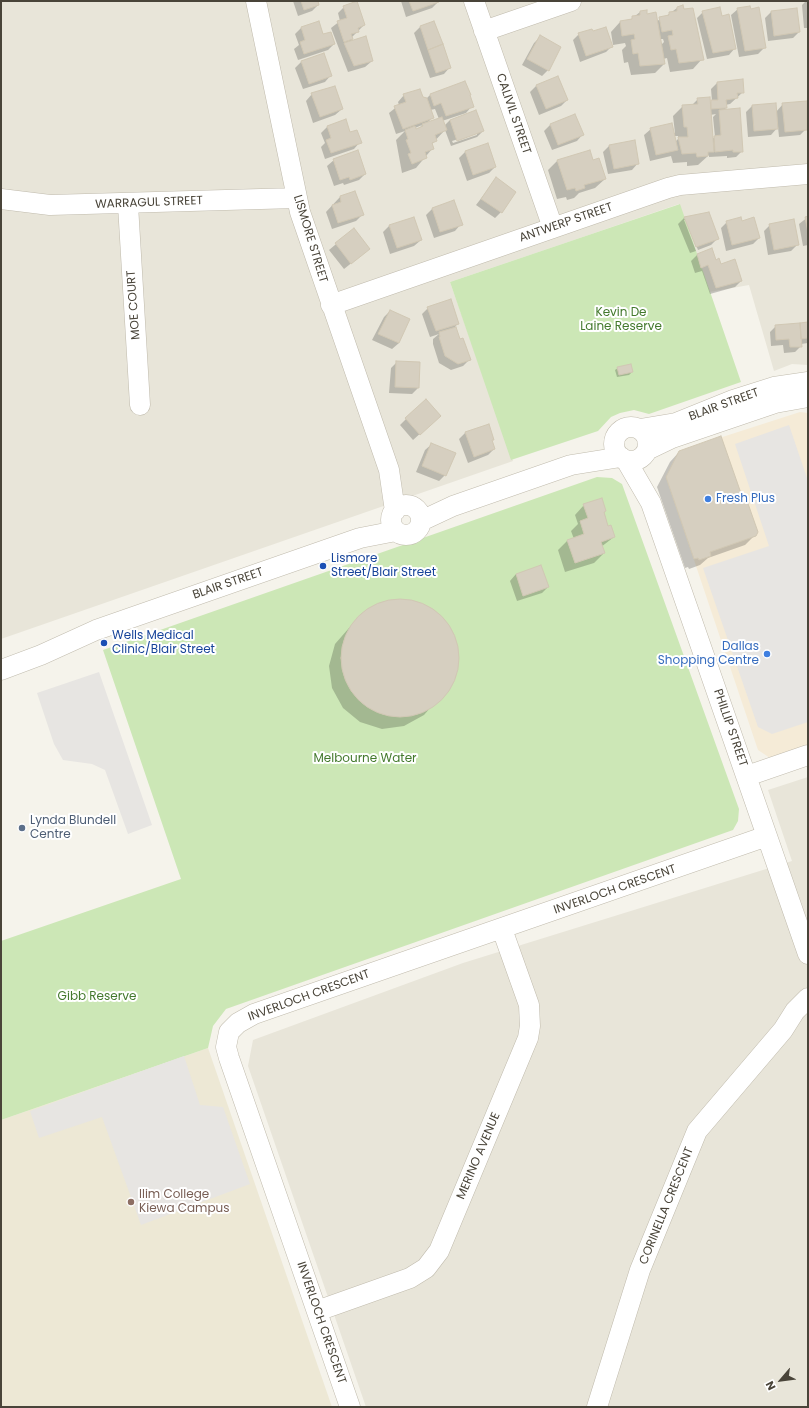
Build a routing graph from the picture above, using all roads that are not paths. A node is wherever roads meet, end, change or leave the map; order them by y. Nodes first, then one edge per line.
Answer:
1 (256, 1) edge
2 (474, 1) edge
3 (571, 1) edge
4 (484, 31) junction
5 (808, 174) edge
6 (296, 198) junction
7 (1, 200) edge
8 (128, 204) junction
9 (553, 228) junction
10 (332, 305) junction
11 (808, 382) edge
12 (808, 397) edge
13 (140, 405) dead end
14 (640, 430) junction
15 (631, 452) junction
16 (405, 516) junction
17 (96, 630) junction
18 (1, 656) edge
19 (1, 670) edge
20 (808, 755) edge
21 (747, 776) junction
22 (767, 836) junction
23 (502, 929) junction
24 (808, 954) edge
25 (808, 998) edge
26 (808, 1016) edge
27 (783, 1030) junction
28 (317, 1311) junction
29 (350, 1407) edge
30 (597, 1407) edge

1 - 6 street, LISMORE STREET
2 - 4 street, CALIVIL STREET
3 - 4 street
4 - 9 street, CALIVIL STREET
5 - 9 street, ANTWERP STREET
6 - 8 street, WARRAGUL STREET
6 - 10 street, LISMORE STREET
7 - 8 street, WARRAGUL STREET
8 - 13 street, MOE COURT
9 - 10 street, ANTWERP STREET
10 - 16 street, LISMORE STREET
11 - 14 street, BLAIR STREET
12 - 15 street, BLAIR STREET
14 - 15 street, PHILLIP STREET
14 - 15 street, BLAIR STREET
15 - 16 street, BLAIR STREET
15 - 21 street, PHILLIP STREET
16 - 17 street, BLAIR STREET
17 - 18 street, BLAIR STREET
17 - 19 street, BLAIR STREET
20 - 21 street
21 - 22 street, PHILLIP STREET
22 - 23 street, INVERLOCH CRESCENT
22 - 24 street, PHILLIP STREET
23 - 28 street, MERINO AVENUE
23 - 28 street, INVERLOCH CRESCENT
25 - 27 street, CORINELLA CRESCENT
26 - 27 street, CORINELLA CRESCENT
27 - 30 street, CORINELLA CRESCENT
28 - 29 street, INVERLOCH CRESCENT

